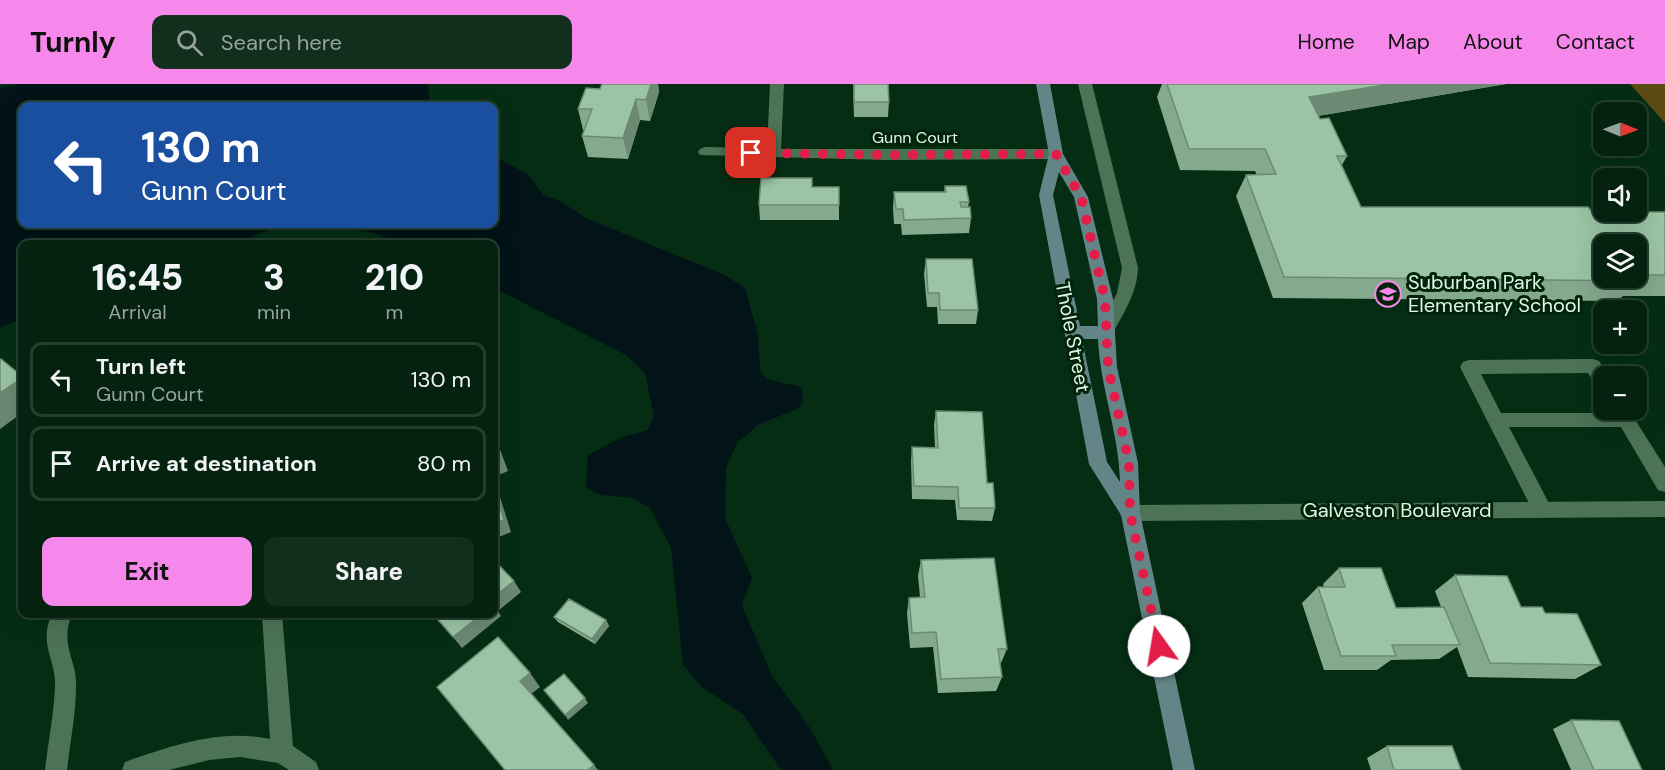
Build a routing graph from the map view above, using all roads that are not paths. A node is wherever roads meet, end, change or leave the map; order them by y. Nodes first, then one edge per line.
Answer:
1 (777, 84) edge
2 (1043, 84) edge
3 (1085, 84) edge
4 (705, 152) dead end
5 (774, 153) junction
6 (1056, 154) junction
7 (1105, 332) junction
8 (1071, 333) junction
9 (1593, 366) edge
10 (1593, 416) edge
11 (1497, 420) junction
12 (1626, 420) edge
13 (1665, 484) edge
14 (1542, 509) junction
15 (1665, 509) edge
16 (1130, 513) junction
17 (60, 618) edge
18 (272, 618) edge
19 (282, 752) junction
20 (56, 770) edge
21 (133, 770) edge
22 (308, 770) edge
23 (1184, 770) edge

1 - 5 street
2 - 6 street, Thole Street
3 - 7 street
4 - 5 street, Gunn Court
5 - 6 street, Gunn Court
6 - 7 street, Thole Street
6 - 8 street, Thole Street
7 - 8 street
7 - 16 street, Thole Street
8 - 16 street, Thole Street
9 - 11 street
10 - 11 street
11 - 14 street
12 - 13 street
14 - 15 street, Galveston Boulevard
14 - 16 street, Galveston Boulevard
16 - 23 street, Thole Street
17 - 20 street
18 - 19 street
19 - 21 street
19 - 22 street

